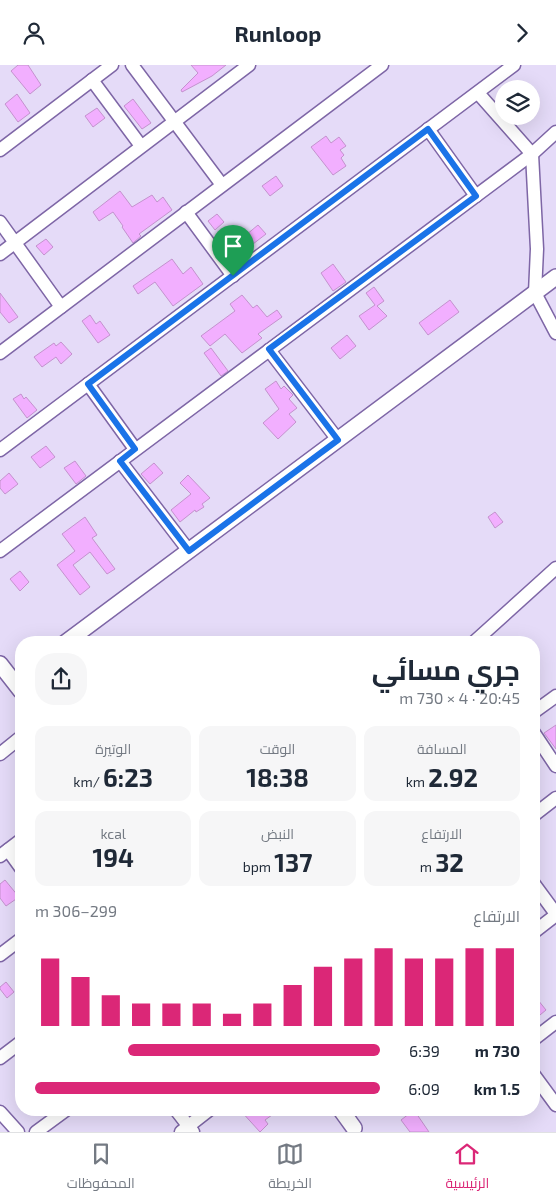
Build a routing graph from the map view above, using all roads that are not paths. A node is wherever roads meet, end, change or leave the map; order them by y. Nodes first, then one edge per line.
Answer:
1 (112, 65) edge
2 (132, 65) edge
3 (249, 65) edge
4 (382, 65) edge
5 (514, 65) edge
6 (92, 80) junction
7 (478, 93) junction
8 (174, 121) junction
9 (428, 129) junction
10 (556, 132) edge
11 (141, 147) junction
12 (0, 150) edge
13 (532, 154) junction
14 (222, 185) junction
15 (476, 196) junction
16 (186, 212) junction
17 (0, 222) edge
18 (15, 243) junction
19 (0, 254) edge
20 (233, 276) junction
21 (556, 277) edge
22 (535, 293) junction
23 (61, 307) junction
24 (556, 333) edge
25 (269, 349) junction
26 (0, 353) edge
27 (88, 384) junction
28 (338, 440) junction
29 (135, 449) junction
30 (0, 450) edge
31 (120, 461) junction
32 (0, 551) edge
33 (189, 551) junction
34 (556, 568) edge
35 (74, 636) edge
36 (480, 636) edge
37 (0, 664) edge
38 (15, 678) edge
39 (556, 696) edge
40 (540, 708) edge
41 (15, 742) edge
42 (540, 742) edge
43 (0, 754) edge
44 (556, 766) edge
45 (556, 798) edge
46 (540, 810) edge
47 (15, 845) edge
48 (4, 853) edge
49 (15, 863) edge
50 (540, 892) edge
51 (556, 914) edge
52 (540, 927) edge
53 (15, 944) edge
54 (0, 955) edge
55 (556, 1022) edge
56 (540, 1034) edge
57 (15, 1047) edge
58 (0, 1058) edge
59 (540, 1083) edge
60 (556, 1105) edge
61 (0, 1112) edge
62 (58, 1116) edge
63 (179, 1116) edge
64 (203, 1116) edge
65 (344, 1116) edge
66 (187, 1130) edge
67 (353, 1131) edge
68 (18, 1132) edge
69 (36, 1132) edge

1 - 6 street
2 - 8 street
3 - 8 street
4 - 14 street
5 - 7 street
6 - 11 street
6 - 12 street
7 - 9 street
7 - 13 street
8 - 11 street
8 - 14 street
9 - 15 street
9 - 20 street
10 - 13 street
11 - 18 street
13 - 15 street
13 - 22 street
14 - 16 street
15 - 25 street
16 - 20 street
16 - 23 street
17 - 18 street
18 - 19 street
18 - 23 street
20 - 27 street
21 - 22 street
22 - 24 street
22 - 28 street
23 - 26 street
25 - 28 street
25 - 29 street
27 - 29 street
27 - 30 street
28 - 33 street
29 - 31 street
31 - 32 street
31 - 33 street
33 - 35 street
34 - 36 street
37 - 38 street
39 - 40 street
41 - 43 street
42 - 44 street
45 - 46 street
47 - 48 street
48 - 49 street
50 - 51 street
51 - 52 street
53 - 54 street
55 - 56 street
57 - 58 street
59 - 60 street
61 - 68 street
62 - 69 street
63 - 66 street
64 - 66 street
65 - 67 street

